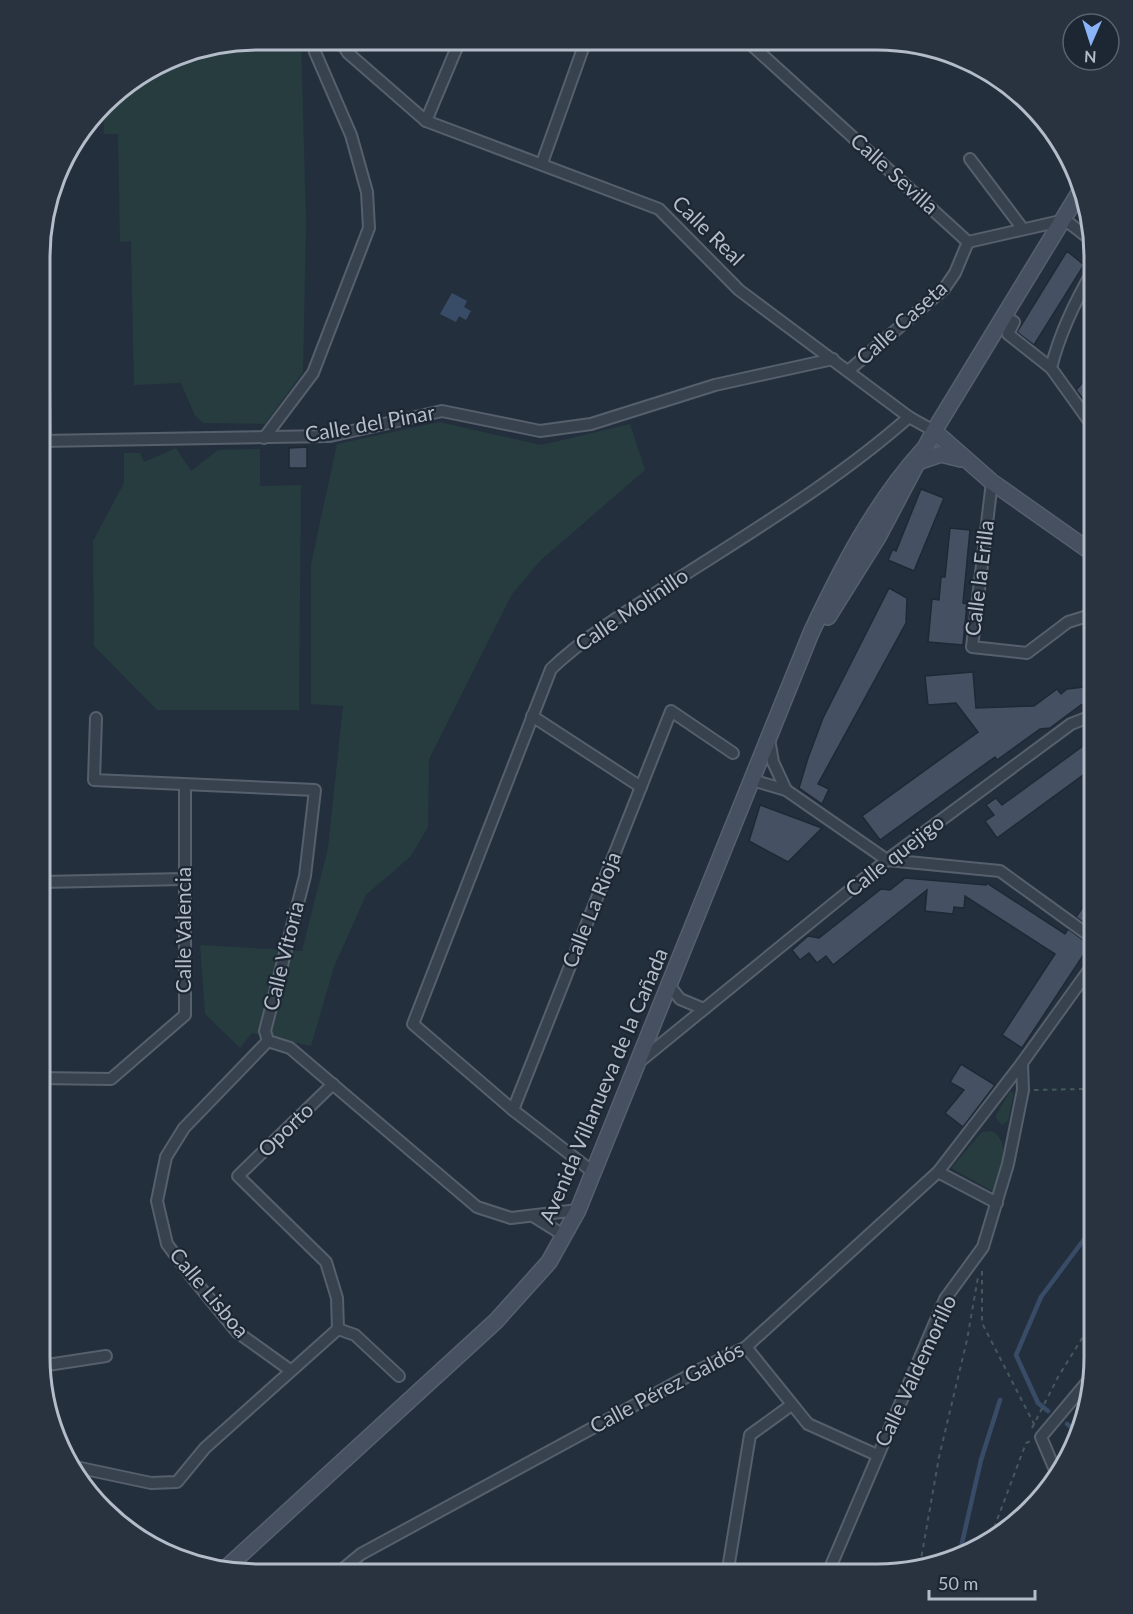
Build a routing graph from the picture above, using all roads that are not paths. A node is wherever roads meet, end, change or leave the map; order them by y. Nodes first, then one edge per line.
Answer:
1 (315, 50) edge
2 (346, 50) edge
3 (456, 50) edge
4 (582, 50) edge
5 (757, 50) edge
6 (426, 120) junction
7 (970, 159) dead end
8 (542, 163) junction
9 (1075, 200) edge
10 (1065, 220) junction
11 (1082, 228) edge
12 (1023, 230) junction
13 (969, 242) junction
14 (1084, 286) edge
15 (1004, 316) junction
16 (833, 359) junction
17 (1051, 368) junction
18 (848, 371) junction
19 (1084, 410) edge
20 (909, 417) junction
21 (934, 432) junction
22 (264, 438) junction
23 (50, 443) edge
24 (921, 456) junction
25 (964, 459) junction
26 (992, 482) junction
27 (1084, 547) edge
28 (1084, 617) edge
29 (532, 716) junction
30 (96, 718) dead end
31 (1084, 719) edge
32 (769, 736) junction
33 (733, 753) dead end
34 (752, 780) junction
35 (185, 785) junction
36 (641, 787) junction
37 (786, 790) junction
38 (887, 860) junction
39 (184, 879) junction
40 (50, 882) edge
41 (1083, 931) edge
42 (1083, 978) edge
43 (669, 985) junction
44 (704, 1009) junction
45 (268, 1041) junction
46 (1022, 1063) junction
47 (637, 1064) junction
48 (50, 1078) edge
49 (333, 1084) junction
50 (513, 1110) junction
51 (593, 1172) junction
52 (938, 1172) junction
53 (997, 1203) junction
54 (578, 1210) junction
55 (534, 1216) junction
56 (565, 1236) junction
57 (339, 1329) junction
58 (747, 1347) junction
59 (106, 1356) dead end
60 (50, 1365) edge
61 (290, 1370) junction
62 (399, 1376) dead end
63 (1081, 1389) edge
64 (790, 1406) junction
65 (877, 1455) junction
66 (1053, 1465) edge
67 (81, 1468) edge
68 (232, 1563) edge
69 (350, 1564) edge
70 (729, 1564) edge
71 (832, 1564) edge

1 - 22 street
2 - 6 street, Calle Real
3 - 6 street
4 - 8 street
5 - 13 street, Calle Sevilla
6 - 8 street, Calle Real
7 - 12 street
8 - 16 street, Calle Real
9 - 10 main road, Avenida Villanueva de la Cañada
10 - 11 street
10 - 12 street
10 - 15 main road, Avenida Villanueva de la Cañada
12 - 13 street
13 - 18 street, Calle Caseta
14 - 17 street
15 - 17 street
15 - 21 main road, Avenida Villanueva de la Cañada
16 - 18 street, Calle Real
16 - 22 street, Calle del Pinar
17 - 19 street
18 - 20 street, Calle Real
20 - 21 street, Calle Real
20 - 29 street, Calle Molinillo
21 - 24 main road, Avenida Villanueva de la Cañada
21 - 25 main road, Calle Real
22 - 23 street, Calle del Pinar
24 - 25 main road
24 - 32 main road, Avenida Villanueva de la Cañada
25 - 26 main road, Calle Real
26 - 27 main road, Calle Real
26 - 28 street, Calle la Erilla
29 - 36 street
29 - 50 street, Calle Molinillo
30 - 35 street, Calle Vitoria
31 - 38 street, Calle quejigo
32 - 34 main road, Avenida Villanueva de la Cañada
32 - 37 street
33 - 36 street, Calle La Rioja
34 - 37 street
34 - 43 main road, Avenida Villanueva de la Cañada
35 - 39 street, Calle Valencia
35 - 45 street, Calle Vitoria
36 - 50 street, Calle La Rioja
37 - 38 street
38 - 41 street
38 - 44 street, Calle quejigo
39 - 40 street
39 - 48 street, Calle Valencia
42 - 46 street, Calle Pérez Galdós
43 - 44 street
43 - 47 main road, Avenida Villanueva de la Cañada
44 - 47 street, Calle quejigo
45 - 49 street, Calle Vitoria
45 - 61 street, Calle Lisboa
46 - 52 street, Calle Pérez Galdós
46 - 53 street, Calle Valdemorillo
47 - 51 main road, Avenida Villanueva de la Cañada
49 - 55 street, Calle Vitoria
49 - 57 street, Oporto
50 - 51 street
51 - 54 main road, Avenida Villanueva de la Cañada
52 - 53 street
52 - 58 street, Calle Pérez Galdós
53 - 65 street, Calle Valdemorillo
54 - 55 street, Calle Vitoria
54 - 56 main road, Avenida Villanueva de la Cañada
55 - 56 street
56 - 68 main road, Avenida Villanueva de la Cañada
57 - 61 street
57 - 62 street
58 - 64 street
58 - 69 street, Calle Pérez Galdós
59 - 60 street
61 - 67 street
63 - 66 street
64 - 65 street
64 - 70 street
65 - 71 street, Calle Valdemorillo

